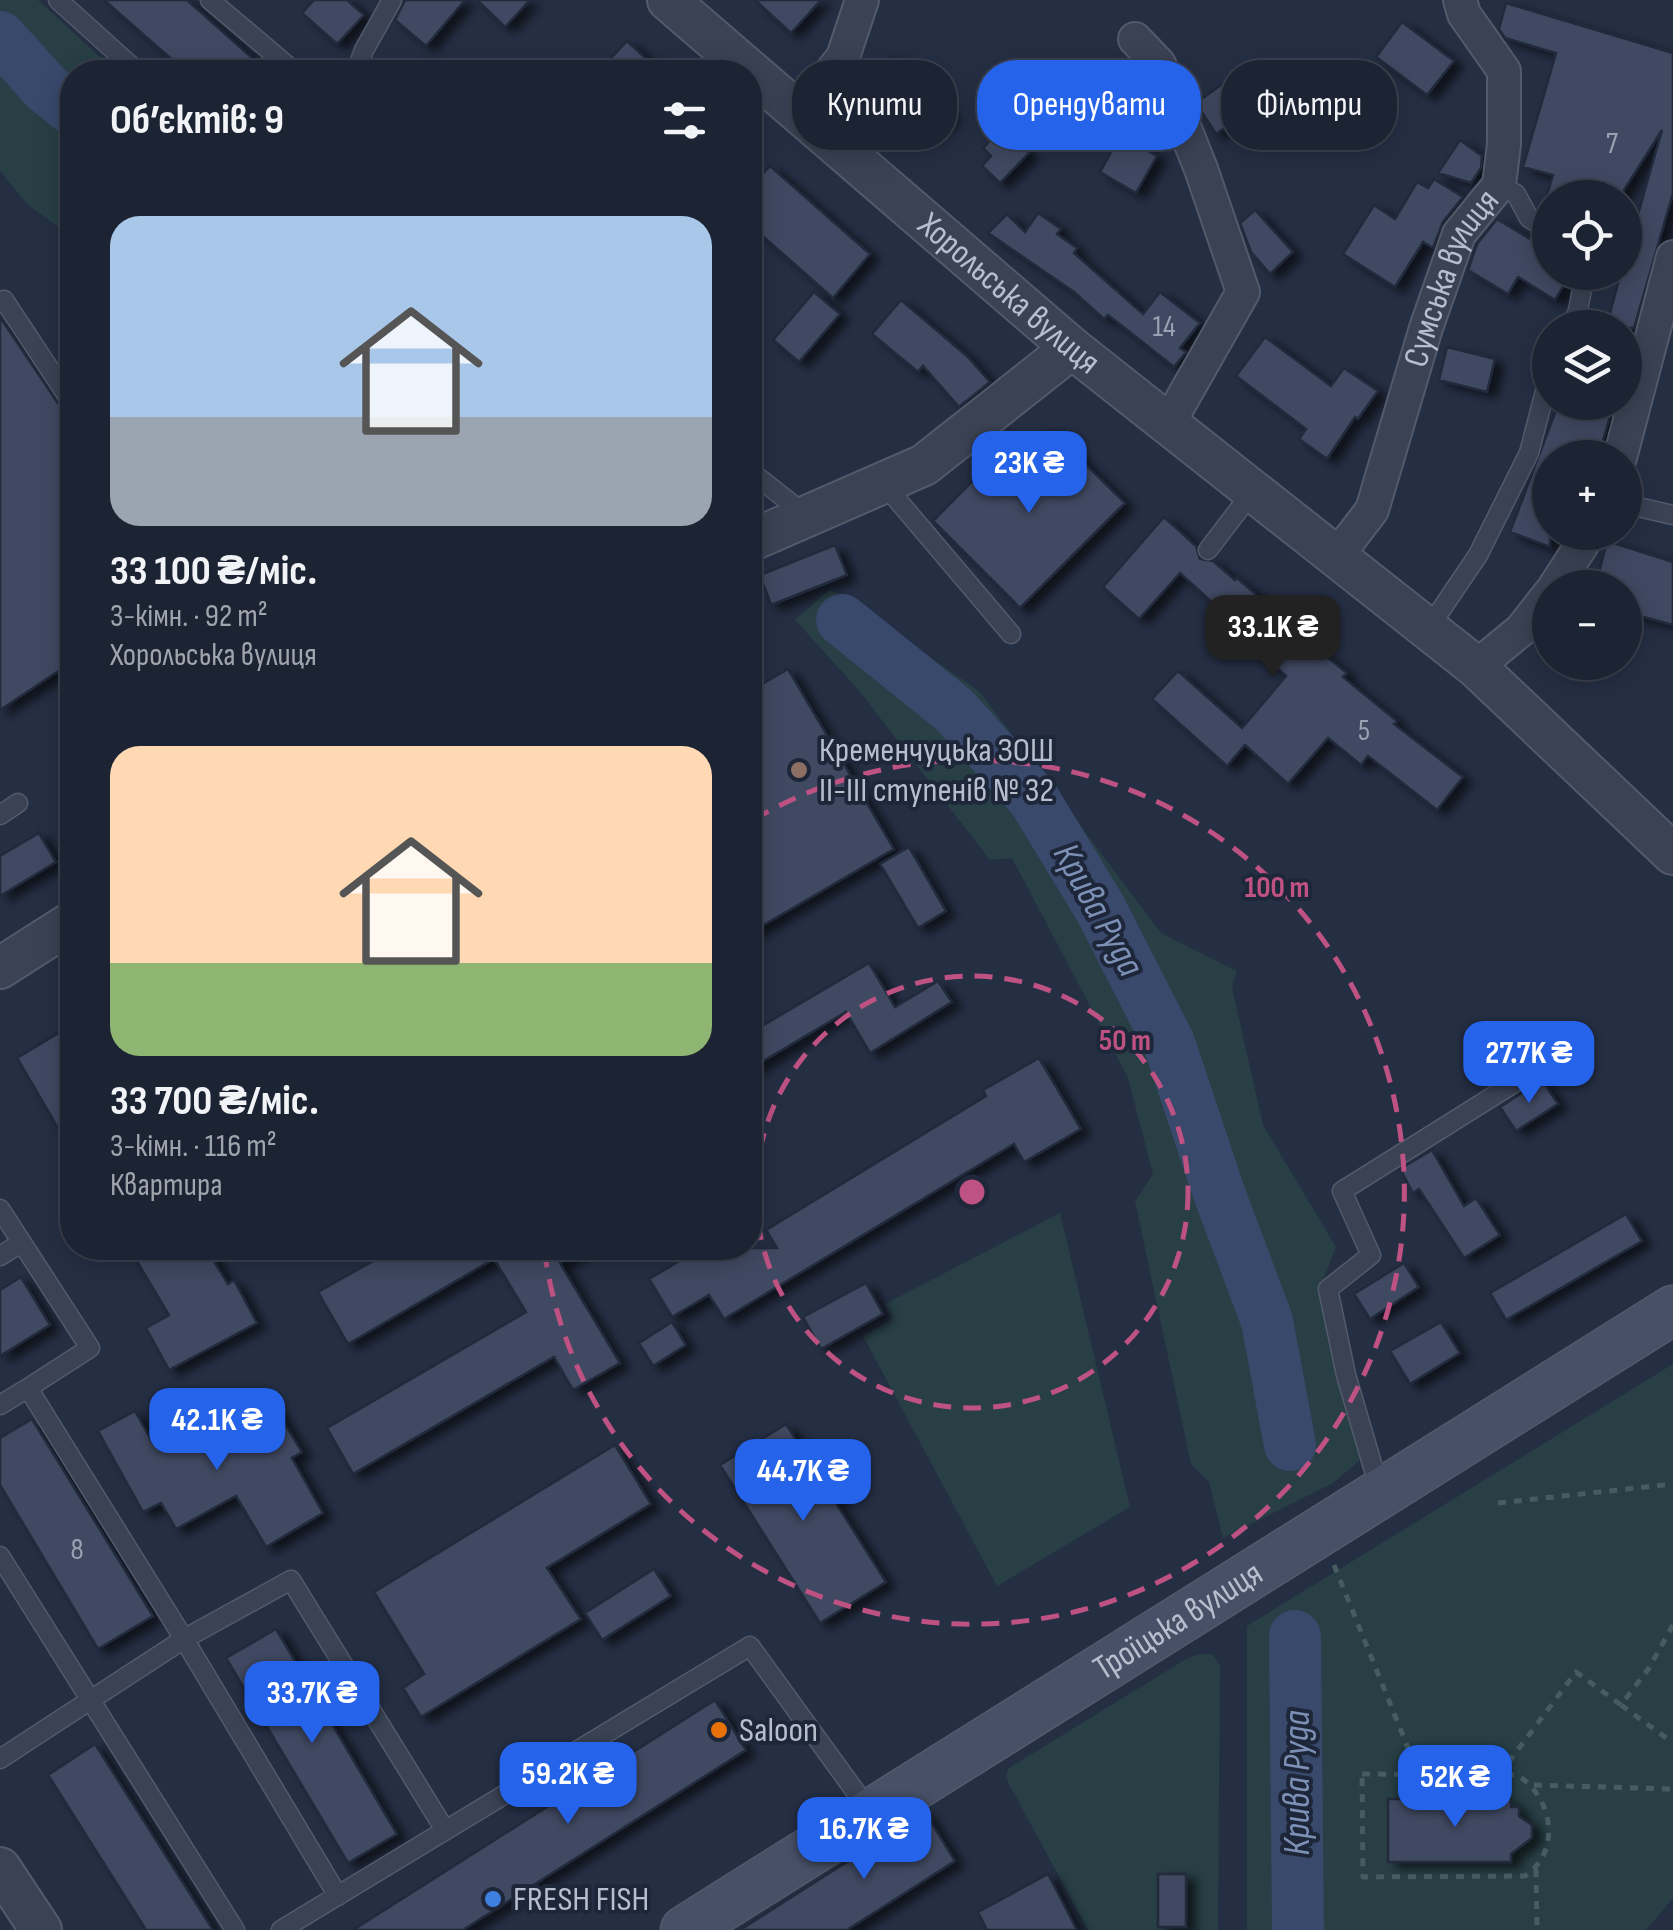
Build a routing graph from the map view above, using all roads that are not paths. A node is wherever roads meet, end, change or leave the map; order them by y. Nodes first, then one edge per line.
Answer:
1 (58, 0) edge
2 (210, 0) edge
3 (392, 0) edge
4 (668, 0) edge
5 (862, 0) edge
6 (1460, 0) edge
7 (1134, 40) dead end
8 (125, 60) edge
9 (281, 60) edge
10 (360, 60) edge
11 (738, 60) edge
12 (841, 60) edge
13 (762, 80) edge
14 (792, 106) edge
15 (843, 150) edge
16 (1499, 185) junction
17 (1532, 220) edge
18 (1673, 257) edge
19 (0, 302) edge
20 (1072, 348) junction
21 (60, 384) edge
22 (1538, 420) edge
23 (1168, 424) junction
24 (1625, 440) edge
25 (762, 480) edge
26 (882, 483) junction
27 (1253, 490) junction
28 (1642, 508) edge
29 (807, 516) junction
30 (1673, 516) edge
31 (762, 536) edge
32 (1208, 550) dead end
33 (1336, 556) junction
34 (1532, 616) edge
35 (1428, 629) junction
36 (1011, 634) dead end
37 (1476, 667) junction
38 (18, 803) dead end
39 (0, 814) edge
40 (1673, 854) edge
41 (60, 930) edge
42 (0, 968) edge
43 (1554, 1058) dead end
44 (0, 1210) edge
45 (22, 1243) junction
46 (0, 1256) edge
47 (1673, 1310) edge
48 (28, 1388) junction
49 (0, 1404) edge
50 (1380, 1491) junction
51 (0, 1556) edge
52 (184, 1639) junction
53 (91, 1699) junction
54 (0, 1759) edge
55 (871, 1813) junction
56 (445, 1830) junction
57 (0, 1868) edge
58 (338, 1896) junction
59 (41, 1930) edge
60 (235, 1930) edge
61 (281, 1930) edge
62 (685, 1930) edge

1 - 8 lane
2 - 9 lane
3 - 10 lane
4 - 11 street, Хорольська вулиця
5 - 12 street
6 - 16 street, Сумська вулиця
7 - 23 street
13 - 14 street, Хорольська вулиця
15 - 20 street, Хорольська вулиця
16 - 17 lane
16 - 33 street, Сумська вулиця
18 - 24 street
19 - 21 lane
20 - 23 street, Хорольська вулиця
20 - 26 street
22 - 35 lane
23 - 27 street, Хорольська вулиця
25 - 29 lane
26 - 29 street
26 - 36 lane
27 - 32 lane
27 - 33 street, Хорольська вулиця
28 - 30 lane
29 - 31 street
33 - 35 street, Хорольська вулиця
34 - 37 street
35 - 37 street, Хорольська вулиця
37 - 40 street, Хорольська вулиця
38 - 39 lane
41 - 42 street
43 - 50 lane
44 - 45 lane
45 - 46 lane
45 - 48 lane
47 - 50 main road, Троїцька вулиця
48 - 49 lane
48 - 52 lane
50 - 55 main road, Троїцька вулиця
51 - 53 lane
52 - 53 lane
52 - 56 lane
52 - 58 lane
53 - 54 lane
53 - 60 lane
55 - 56 lane
55 - 62 main road, Троїцька вулиця
56 - 58 lane
57 - 59 street
58 - 61 lane

